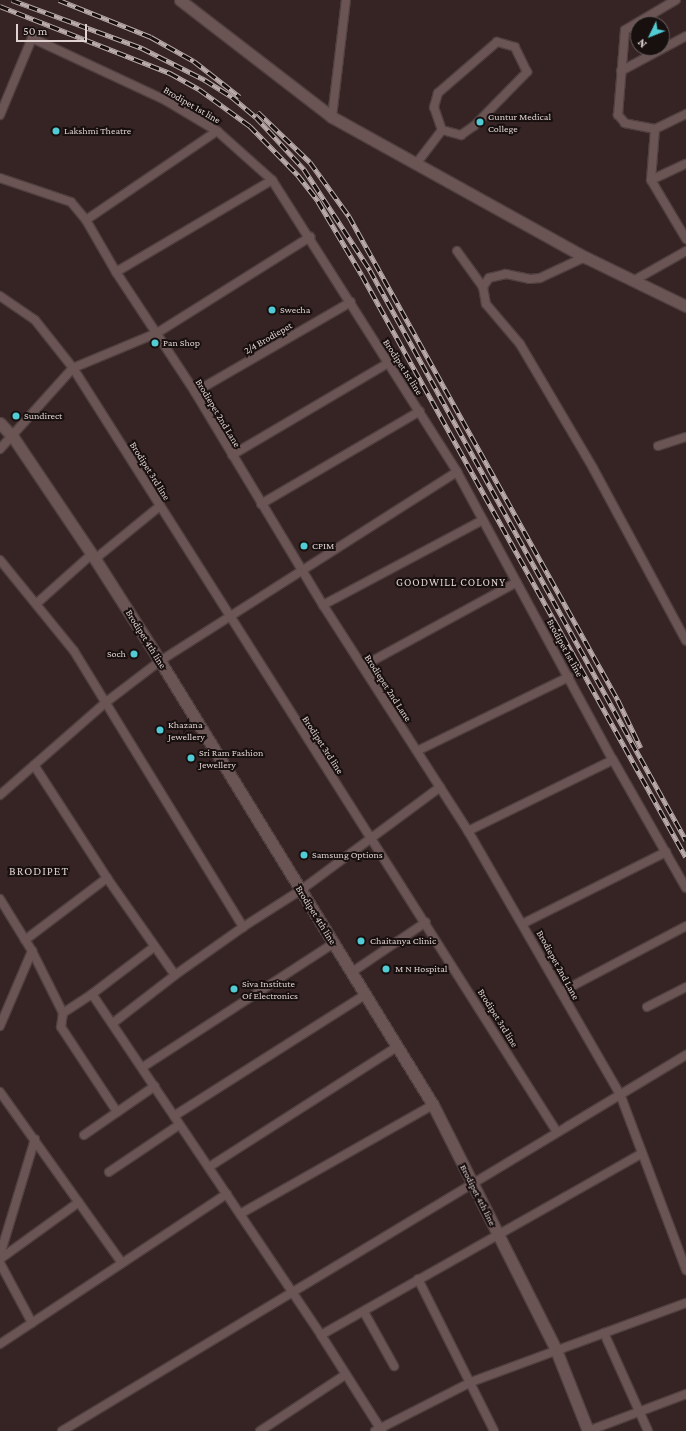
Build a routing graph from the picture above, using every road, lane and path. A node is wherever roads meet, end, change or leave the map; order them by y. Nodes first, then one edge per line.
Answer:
1 (180, 0) edge
2 (346, 0) edge
3 (676, 0) edge
4 (686, 36) edge
5 (621, 71) junction
6 (686, 114) edge
7 (0, 115) edge
8 (332, 117) junction
9 (655, 129) junction
10 (442, 130) junction
11 (217, 131) junction
12 (416, 164) junction
13 (686, 164) edge
14 (0, 178) edge
15 (272, 180) junction
16 (651, 180) junction
17 (86, 220) junction
18 (310, 237) junction
19 (686, 239) edge
20 (458, 250) dead end
21 (686, 251) edge
22 (585, 257) junction
23 (116, 272) junction
24 (633, 281) junction
25 (483, 287) junction
26 (0, 296) edge
27 (351, 302) junction
28 (686, 306) edge
29 (157, 333) junction
30 (388, 363) junction
31 (74, 368) junction
32 (195, 392) junction
33 (420, 411) junction
34 (0, 423) edge
35 (13, 437) junction
36 (686, 437) edge
37 (658, 446) dead end
38 (0, 448) edge
39 (232, 455) junction
40 (457, 472) junction
41 (261, 504) junction
42 (160, 506) junction
43 (484, 520) junction
44 (93, 557) junction
45 (0, 560) edge
46 (302, 571) junction
47 (517, 582) junction
48 (36, 604) junction
49 (323, 605) junction
50 (229, 617) junction
51 (686, 641) edge
52 (160, 661) junction
53 (362, 666) junction
54 (570, 677) junction
55 (105, 704) junction
56 (417, 751) junction
57 (613, 760) junction
58 (34, 765) junction
59 (440, 787) junction
60 (0, 795) edge
61 (468, 831) junction
62 (371, 838) junction
63 (666, 852) junction
64 (107, 878) junction
65 (686, 888) edge
66 (301, 890) junction
67 (0, 899) edge
68 (426, 922) junction
69 (524, 923) junction
70 (686, 926) edge
71 (243, 927) junction
72 (25, 940) junction
73 (334, 943) junction
74 (154, 947) junction
75 (32, 951) junction
76 (352, 972) junction
77 (175, 975) junction
78 (686, 987) edge
79 (561, 992) junction
80 (92, 994) junction
81 (366, 994) junction
82 (647, 1007) dead end
83 (63, 1013) junction
84 (113, 1023) junction
85 (0, 1026) edge
86 (398, 1046) junction
87 (685, 1056) edge
88 (143, 1067) junction
89 (155, 1086) junction
90 (0, 1092) edge
91 (620, 1094) junction
92 (433, 1105) junction
93 (117, 1112) junction
94 (174, 1116) junction
95 (179, 1124) junction
96 (557, 1132) junction
97 (84, 1135) dead end
98 (34, 1139) junction
99 (641, 1154) junction
100 (209, 1167) junction
101 (110, 1172) dead end
102 (472, 1183) junction
103 (227, 1194) junction
104 (79, 1202) junction
105 (240, 1214) junction
106 (498, 1234) junction
107 (0, 1255) edge
108 (0, 1259) edge
109 (0, 1263) edge
110 (122, 1263) junction
111 (686, 1270) edge
112 (418, 1279) junction
113 (292, 1292) junction
114 (686, 1303) edge
115 (364, 1312) junction
116 (32, 1323) junction
117 (604, 1333) junction
118 (321, 1335) junction
119 (0, 1344) edge
120 (556, 1350) junction
121 (394, 1366) dead end
122 (345, 1375) junction
123 (471, 1382) junction
124 (686, 1394) edge
125 (638, 1411) junction
126 (379, 1430) edge
127 (62, 1431) edge
128 (260, 1431) edge
129 (494, 1431) edge
130 (588, 1431) edge
131 (648, 1431) edge

1 - 8 street
2 - 8 street
3 - 5 street
4 - 5 street
5 - 9 street
6 - 9 street
7 - 11 street, Brodipet 1st line
8 - 12 street
9 - 16 street
10 - 10 street
10 - 12 street
11 - 15 street, Brodipet 1st line
11 - 17 street
12 - 22 street
13 - 16 street
14 - 17 street, Brodiepet 2nd Lane
15 - 18 street, Brodipet 1st line
15 - 23 street
16 - 19 street
17 - 23 street, Brodiepet 2nd Lane
18 - 27 street, Brodipet 1st line
18 - 29 street
20 - 25 street
21 - 24 street
22 - 24 street
22 - 25 street
23 - 29 street, Brodiepet 2nd Lane
24 - 28 street
25 - 51 street
26 - 31 street, Brodipet 3rd line
27 - 30 street, Brodipet 1st line
27 - 32 street, 2/4 Brodiepet
29 - 31 street
29 - 32 street, Brodiepet 2nd Lane
30 - 33 street, Brodipet 1st line
30 - 39 street
31 - 35 street
31 - 42 street, Brodipet 3rd line
32 - 39 street, Brodiepet 2nd Lane
33 - 40 street, Brodipet 1st line
33 - 41 street
34 - 35 street, Brodipet 4th line
35 - 38 street
35 - 44 street, Brodipet 4th line
36 - 37 street
39 - 41 street, Brodiepet 2nd Lane
40 - 43 street, Brodipet 1st line
40 - 46 street
41 - 46 street, Brodiepet 2nd Lane
42 - 44 street
42 - 50 street, Brodipet 3rd line
43 - 47 street, Brodipet 1st line
43 - 49 street
44 - 48 street
44 - 52 street, Brodipet 4th line
45 - 48 street
46 - 49 street, Brodiepet 2nd Lane
46 - 50 street
47 - 53 street
47 - 54 street, Brodipet 1st line
48 - 55 street
49 - 53 street, Brodiepet 2nd Lane
50 - 52 street
50 - 62 street, Brodipet 3rd line
52 - 55 street
52 - 66 street, Brodipet 4th line
53 - 56 street, Brodiepet 2nd Lane
54 - 56 street
54 - 57 street, Brodipet 1st line
55 - 58 street
55 - 71 street
56 - 59 street, Brodiepet 2nd Lane
57 - 61 street
57 - 63 street, Brodipet 1st line
58 - 60 street
58 - 64 street
59 - 61 street, Brodiepet 2nd Lane
59 - 62 street
61 - 69 street, Brodiepet 2nd Lane
62 - 66 street
62 - 68 street, Brodipet 3rd line
63 - 65 street, Brodipet 1st line
63 - 69 street
64 - 72 street
64 - 74 street
66 - 71 street
66 - 73 street, Brodipet 4th line
67 - 72 street
68 - 76 street
68 - 96 street, Brodipet 3rd line
69 - 79 street, Brodiepet 2nd Lane
70 - 79 street
71 - 77 street
72 - 75 street
73 - 76 street, Brodipet 4th line
73 - 88 street
74 - 77 street
74 - 80 street
75 - 83 street
75 - 85 street
76 - 81 street, Brodipet 4th line
77 - 84 street
78 - 82 street
79 - 91 street, Brodiepet 2nd Lane
80 - 83 street
80 - 84 street
81 - 86 street, Brodipet 4th line
81 - 94 street
83 - 93 street
84 - 88 street
86 - 92 street, Brodipet 4th line
86 - 100 street
87 - 91 street
88 - 89 street
89 - 93 street
89 - 94 street
90 - 98 street
91 - 96 street
91 - 99 street, Brodiepet 2nd Lane
92 - 102 street, Brodipet 4th line
92 - 105 street
93 - 97 street
94 - 95 street
95 - 100 street
95 - 101 street
96 - 102 street
98 - 104 street
98 - 107 street
99 - 106 street
99 - 111 street, Brodiepet 2nd Lane
100 - 103 street
102 - 106 street, Brodipet 4th line
102 - 113 street
103 - 105 street
103 - 110 street
104 - 108 street
104 - 110 street
105 - 113 street
106 - 112 street
106 - 120 street, Brodipet 4th line
109 - 116 street
110 - 116 street
112 - 115 street
112 - 123 street
113 - 118 street
113 - 127 street
114 - 117 street
115 - 118 street
115 - 121 street
116 - 119 street
117 - 120 street
117 - 125 street
118 - 122 street
120 - 123 street
120 - 130 street, Brodipet 4th line
122 - 126 street
122 - 128 street
123 - 126 street
123 - 129 street
124 - 125 street
125 - 130 street
125 - 131 street

